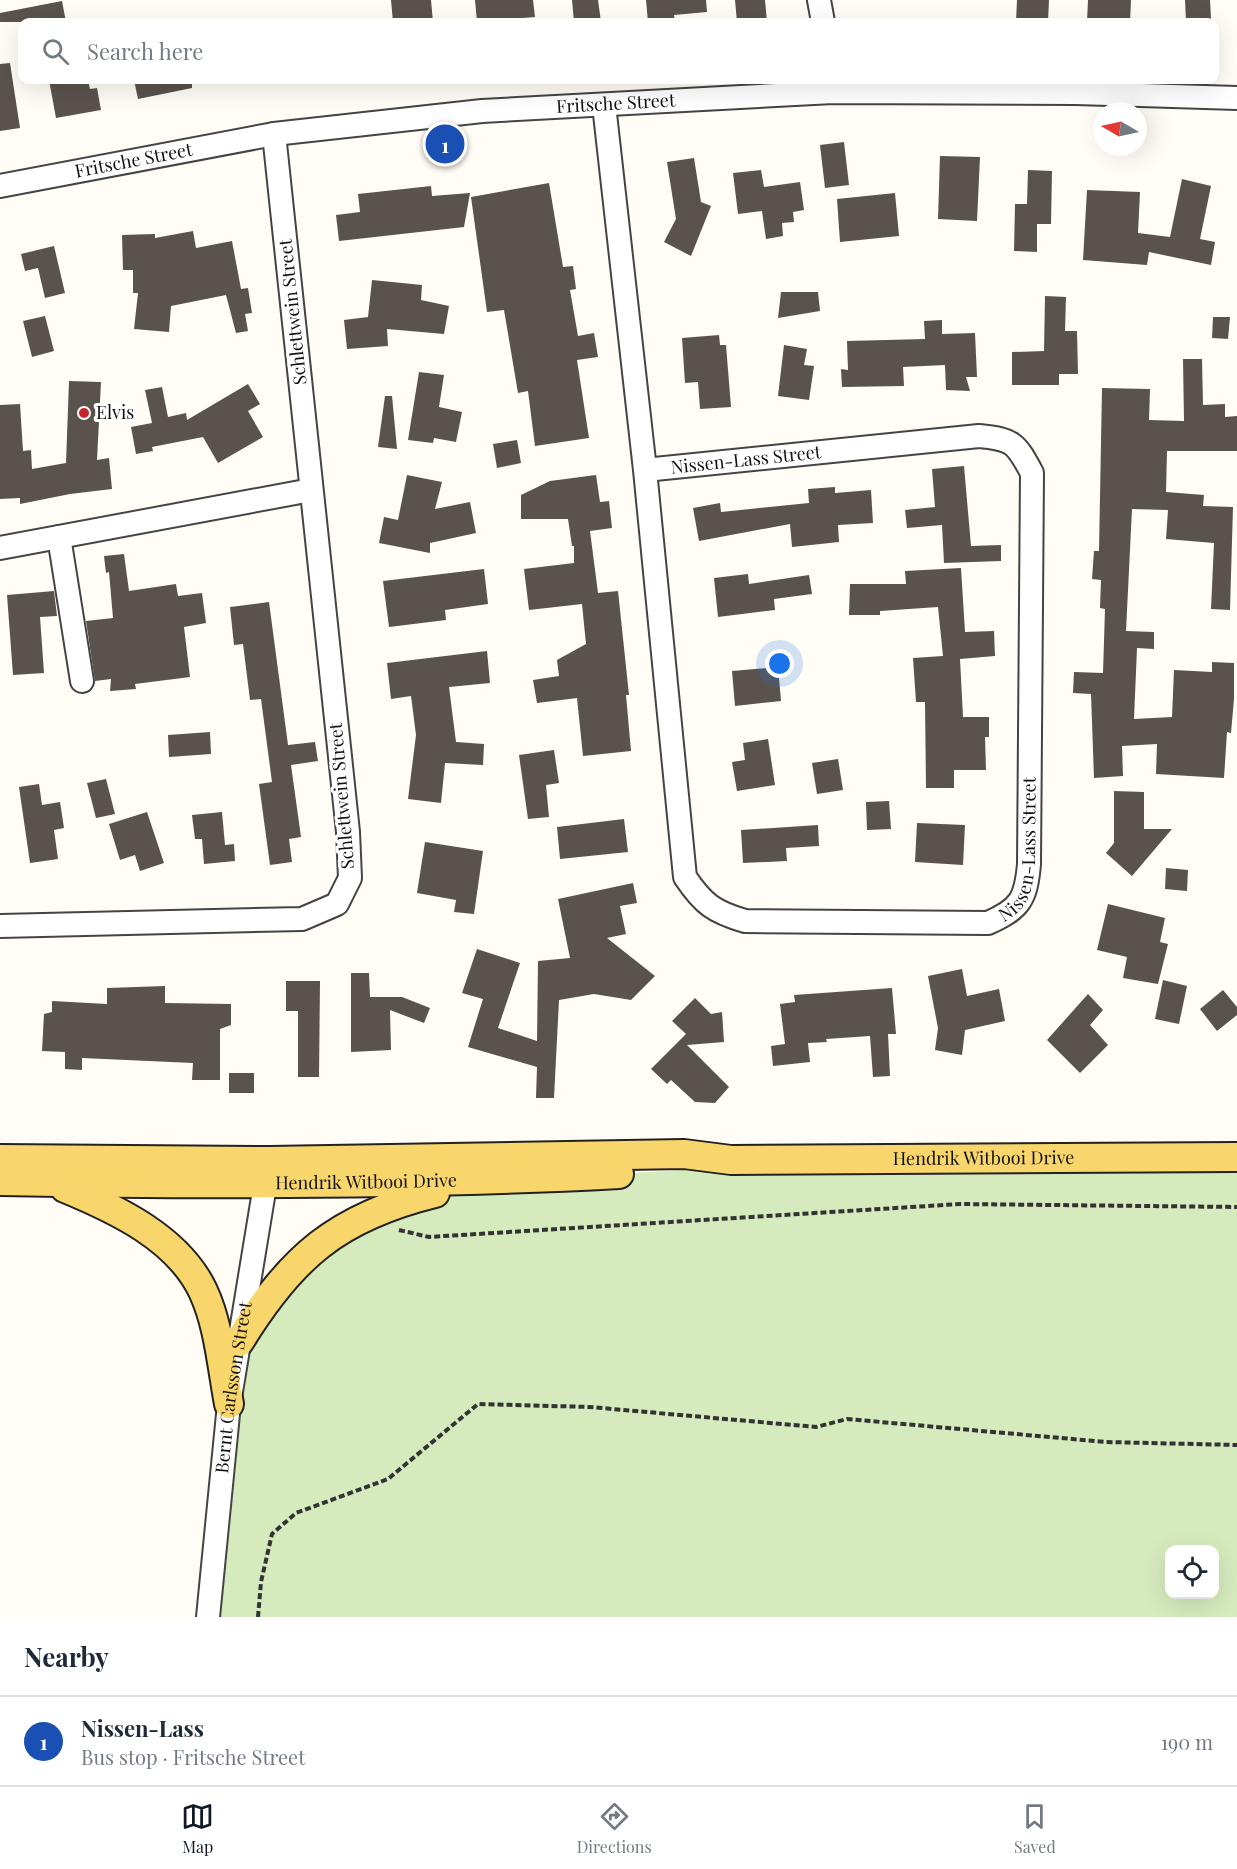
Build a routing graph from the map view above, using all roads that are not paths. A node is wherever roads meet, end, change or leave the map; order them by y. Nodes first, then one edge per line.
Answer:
1 (819, 0) edge
2 (822, 18) edge
3 (832, 86) edge
4 (1237, 98) edge
5 (604, 105) junction
6 (274, 134) junction
7 (0, 186) edge
8 (645, 470) junction
9 (311, 490) junction
10 (59, 537) junction
11 (0, 548) edge
12 (82, 681) dead end
13 (0, 926) edge
14 (1237, 1158) edge
15 (0, 1159) edge
16 (731, 1160) junction
17 (266, 1173) junction
18 (0, 1181) edge
19 (486, 1181) junction
20 (51, 1182) junction
21 (239, 1342) junction
22 (229, 1404) junction
23 (208, 1617) edge

1 - 2 street
3 - 4 street, Fritsche Street
3 - 5 street, Fritsche Street
5 - 6 street, Fritsche Street
5 - 8 street, Nissen-Lass Street
6 - 7 street, Fritsche Street
6 - 9 street, Schlettwein Street
8 - 8 street, Nissen-Lass Street
9 - 10 street
9 - 13 street, Schlettwein Street
10 - 11 street
10 - 12 street
14 - 16 main road, Hendrik Witbooi Drive
15 - 17 main road, Hendrik Witbooi Drive
16 - 17 main road, Hendrik Witbooi Drive
16 - 19 main road, Hendrik Witbooi Drive
17 - 19 main road, Hendrik Witbooi Drive
17 - 20 main road, Hendrik Witbooi Drive
17 - 21 street, Bernt Carlsson Street
18 - 20 main road, Hendrik Witbooi Drive
19 - 21 main road
20 - 22 main road
21 - 22 street, Bernt Carlsson Street
22 - 23 street, Bernt Carlsson Street

